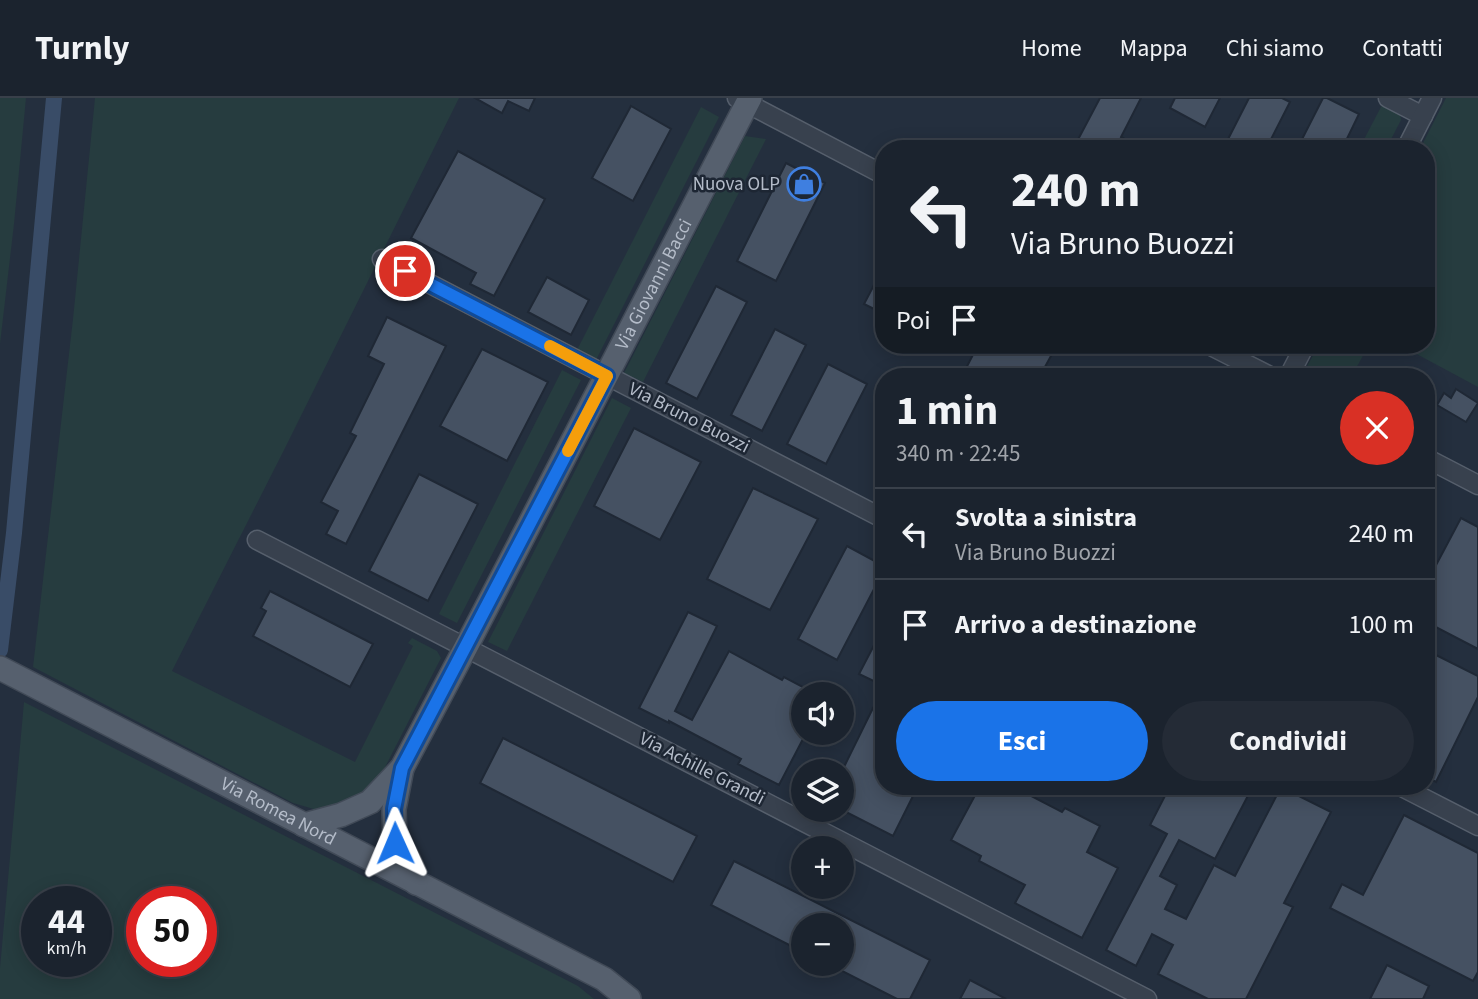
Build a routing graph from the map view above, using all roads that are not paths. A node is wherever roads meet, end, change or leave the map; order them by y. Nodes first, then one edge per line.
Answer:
1 (1388, 98) edge
2 (1432, 98) edge
3 (745, 100) edge
4 (1423, 116) junction
5 (1411, 140) edge
6 (875, 170) edge
7 (382, 259) dead end
8 (1227, 354) edge
9 (1254, 368) edge
10 (607, 376) junction
11 (1435, 463) edge
12 (1478, 485) edge
13 (875, 514) edge
14 (257, 540) dead end
15 (466, 647) junction
16 (0, 668) edge
17 (402, 768) junction
18 (1418, 795) edge
19 (304, 825) junction
20 (1478, 826) edge
21 (416, 883) junction
22 (629, 999) edge
23 (1147, 999) edge

1 - 4 street
2 - 4 street
3 - 6 street
3 - 10 main road, Via Giovanni Bacci
4 - 5 street
7 - 10 street, Via Bruno Buozzi
8 - 9 street
10 - 13 street, Via Bruno Buozzi
10 - 15 main road, Via Giovanni Bacci
11 - 12 street
14 - 15 street, Via Achille Grandi
15 - 17 main road, Via Giovanni Bacci
15 - 23 street, Via Achille Grandi
16 - 19 main road, Via Romea Nord
17 - 19 main road, Via Giovanni Bacci
17 - 21 main road, Via Giovanni Bacci
18 - 20 street
19 - 21 main road, Via Romea Nord
21 - 22 main road, Via Romea Nord

